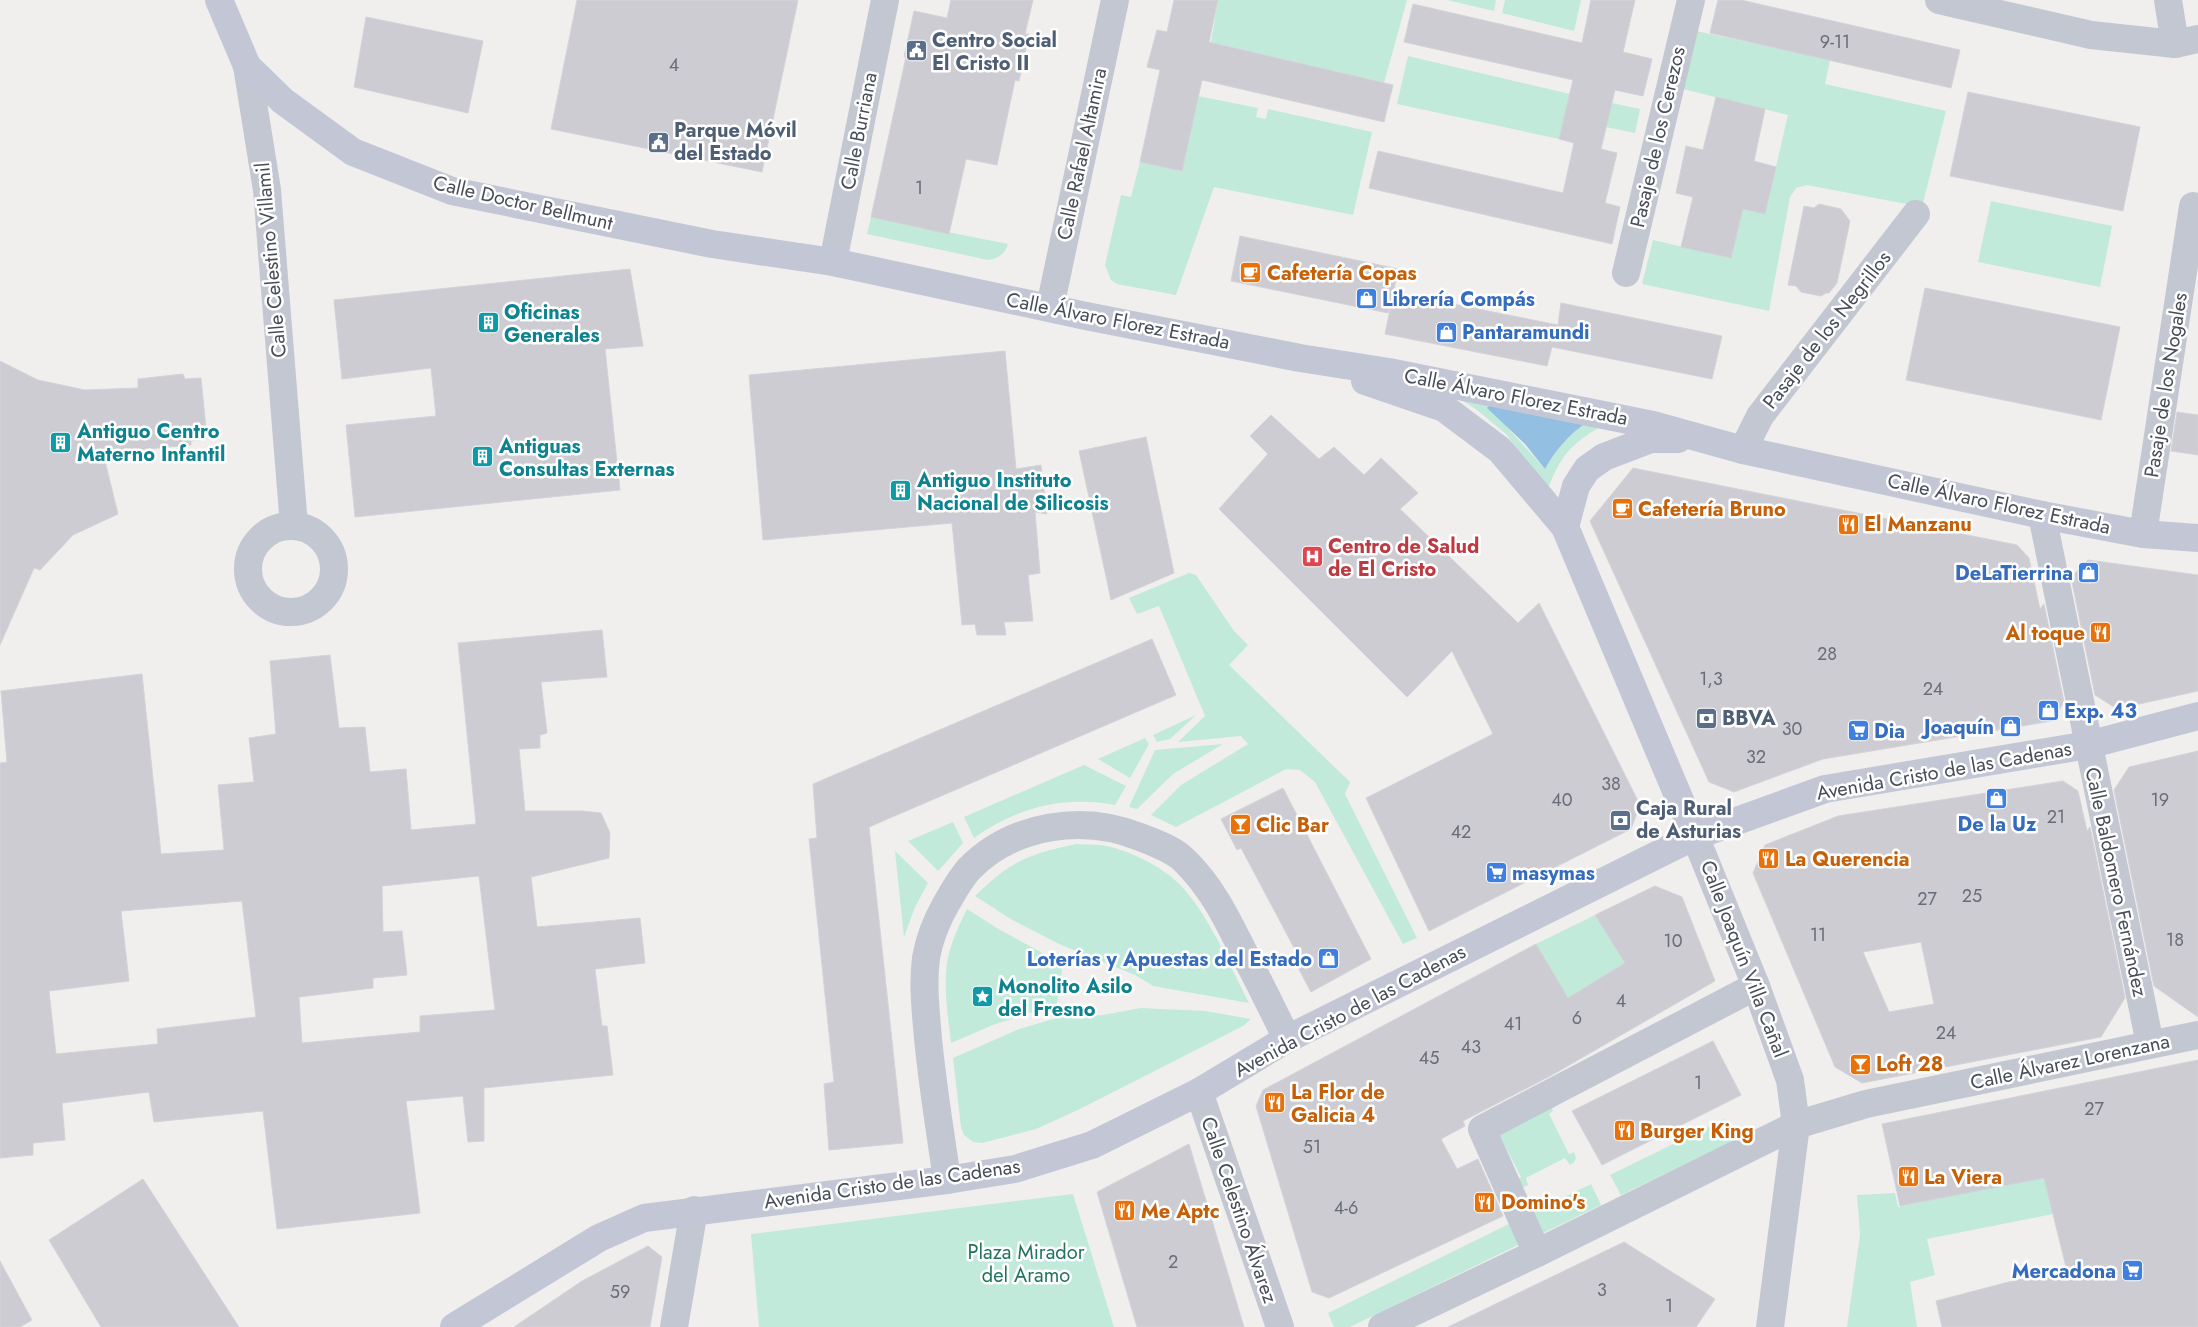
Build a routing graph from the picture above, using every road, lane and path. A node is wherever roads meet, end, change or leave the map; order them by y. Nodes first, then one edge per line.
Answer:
1 (219, 0) edge
2 (885, 0) edge
3 (1115, 0) edge
4 (1691, 0) edge
5 (1939, 0) edge
6 (2168, 0) edge
7 (2187, 41) edge
8 (247, 66) junction
9 (2193, 206) dead end
10 (1916, 214) dead end
11 (832, 262) junction
12 (1626, 273) dead end
13 (1050, 307) junction
14 (1300, 358) junction
15 (1702, 440) junction
16 (1743, 450) junction
17 (2042, 515) junction
18 (294, 526) dead end
19 (1565, 527) junction
20 (2143, 534) junction
21 (2198, 538) edge
22 (2198, 716) edge
23 (2088, 745) junction
24 (1695, 836) junction
25 (1756, 986) junction
26 (2198, 1035) edge
27 (1287, 1039) junction
28 (2150, 1044) junction
29 (1200, 1092) junction
30 (1796, 1125) junction
31 (947, 1180) junction
32 (694, 1210) junction
33 (1537, 1253) junction
34 (454, 1327) edge
35 (674, 1327) edge
36 (1280, 1327) edge
37 (1382, 1327) edge
38 (1770, 1327) edge

1 - 8 street, Calle Celestino Villamil
2 - 11 street, Calle Burriana
3 - 13 street, Calle Rafael Altamira
4 - 12 street, Pasaje de los Cerezos
5 - 7 street
6 - 7 street
8 - 11 street, Calle Doctor Bellmunt
8 - 18 street, Calle Celestino Villamil
9 - 20 street, Pasaje de los Nogales
10 - 16 street, Pasaje de los Negrillos
11 - 13 street, Calle Álvaro Florez Estrada
13 - 14 street, Calle Álvaro Florez Estrada
14 - 15 street, Calle Álvaro Florez Estrada
14 - 19 street, Calle Joaquín Villa Cañal
15 - 16 street, Calle Álvaro Florez Estrada
15 - 19 street
16 - 17 street, Calle Álvaro Florez Estrada
17 - 20 street, Calle Álvaro Florez Estrada
17 - 23 street, Calle Baldomero Fernández
19 - 24 street, Calle Joaquín Villa Cañal
20 - 21 street, Calle Álvaro Florez Estrada
22 - 23 street, Avenida Cristo de las Cadenas
23 - 24 street, Avenida Cristo de las Cadenas
23 - 28 street, Calle Baldomero Fernández
24 - 25 street, Calle Joaquín Villa Cañal
24 - 27 street, Avenida Cristo de las Cadenas
25 - 30 street, Calle Joaquín Villa Cañal
25 - 33 street
26 - 28 street, Calle Álvarez Lorenzana
27 - 29 street, Avenida Cristo de las Cadenas
27 - 31 street
28 - 30 street, Calle Álvarez Lorenzana
29 - 31 street, Avenida Cristo de las Cadenas
29 - 36 street, Calle Celestino Álvarez
30 - 33 street, Calle Álvarez Lorenzana
30 - 38 street, Calle Joaquín Villa Cañal
31 - 32 street, Avenida Cristo de las Cadenas
32 - 34 street, Avenida Cristo de las Cadenas
32 - 35 street
33 - 37 street, Calle Álvarez Lorenzana

